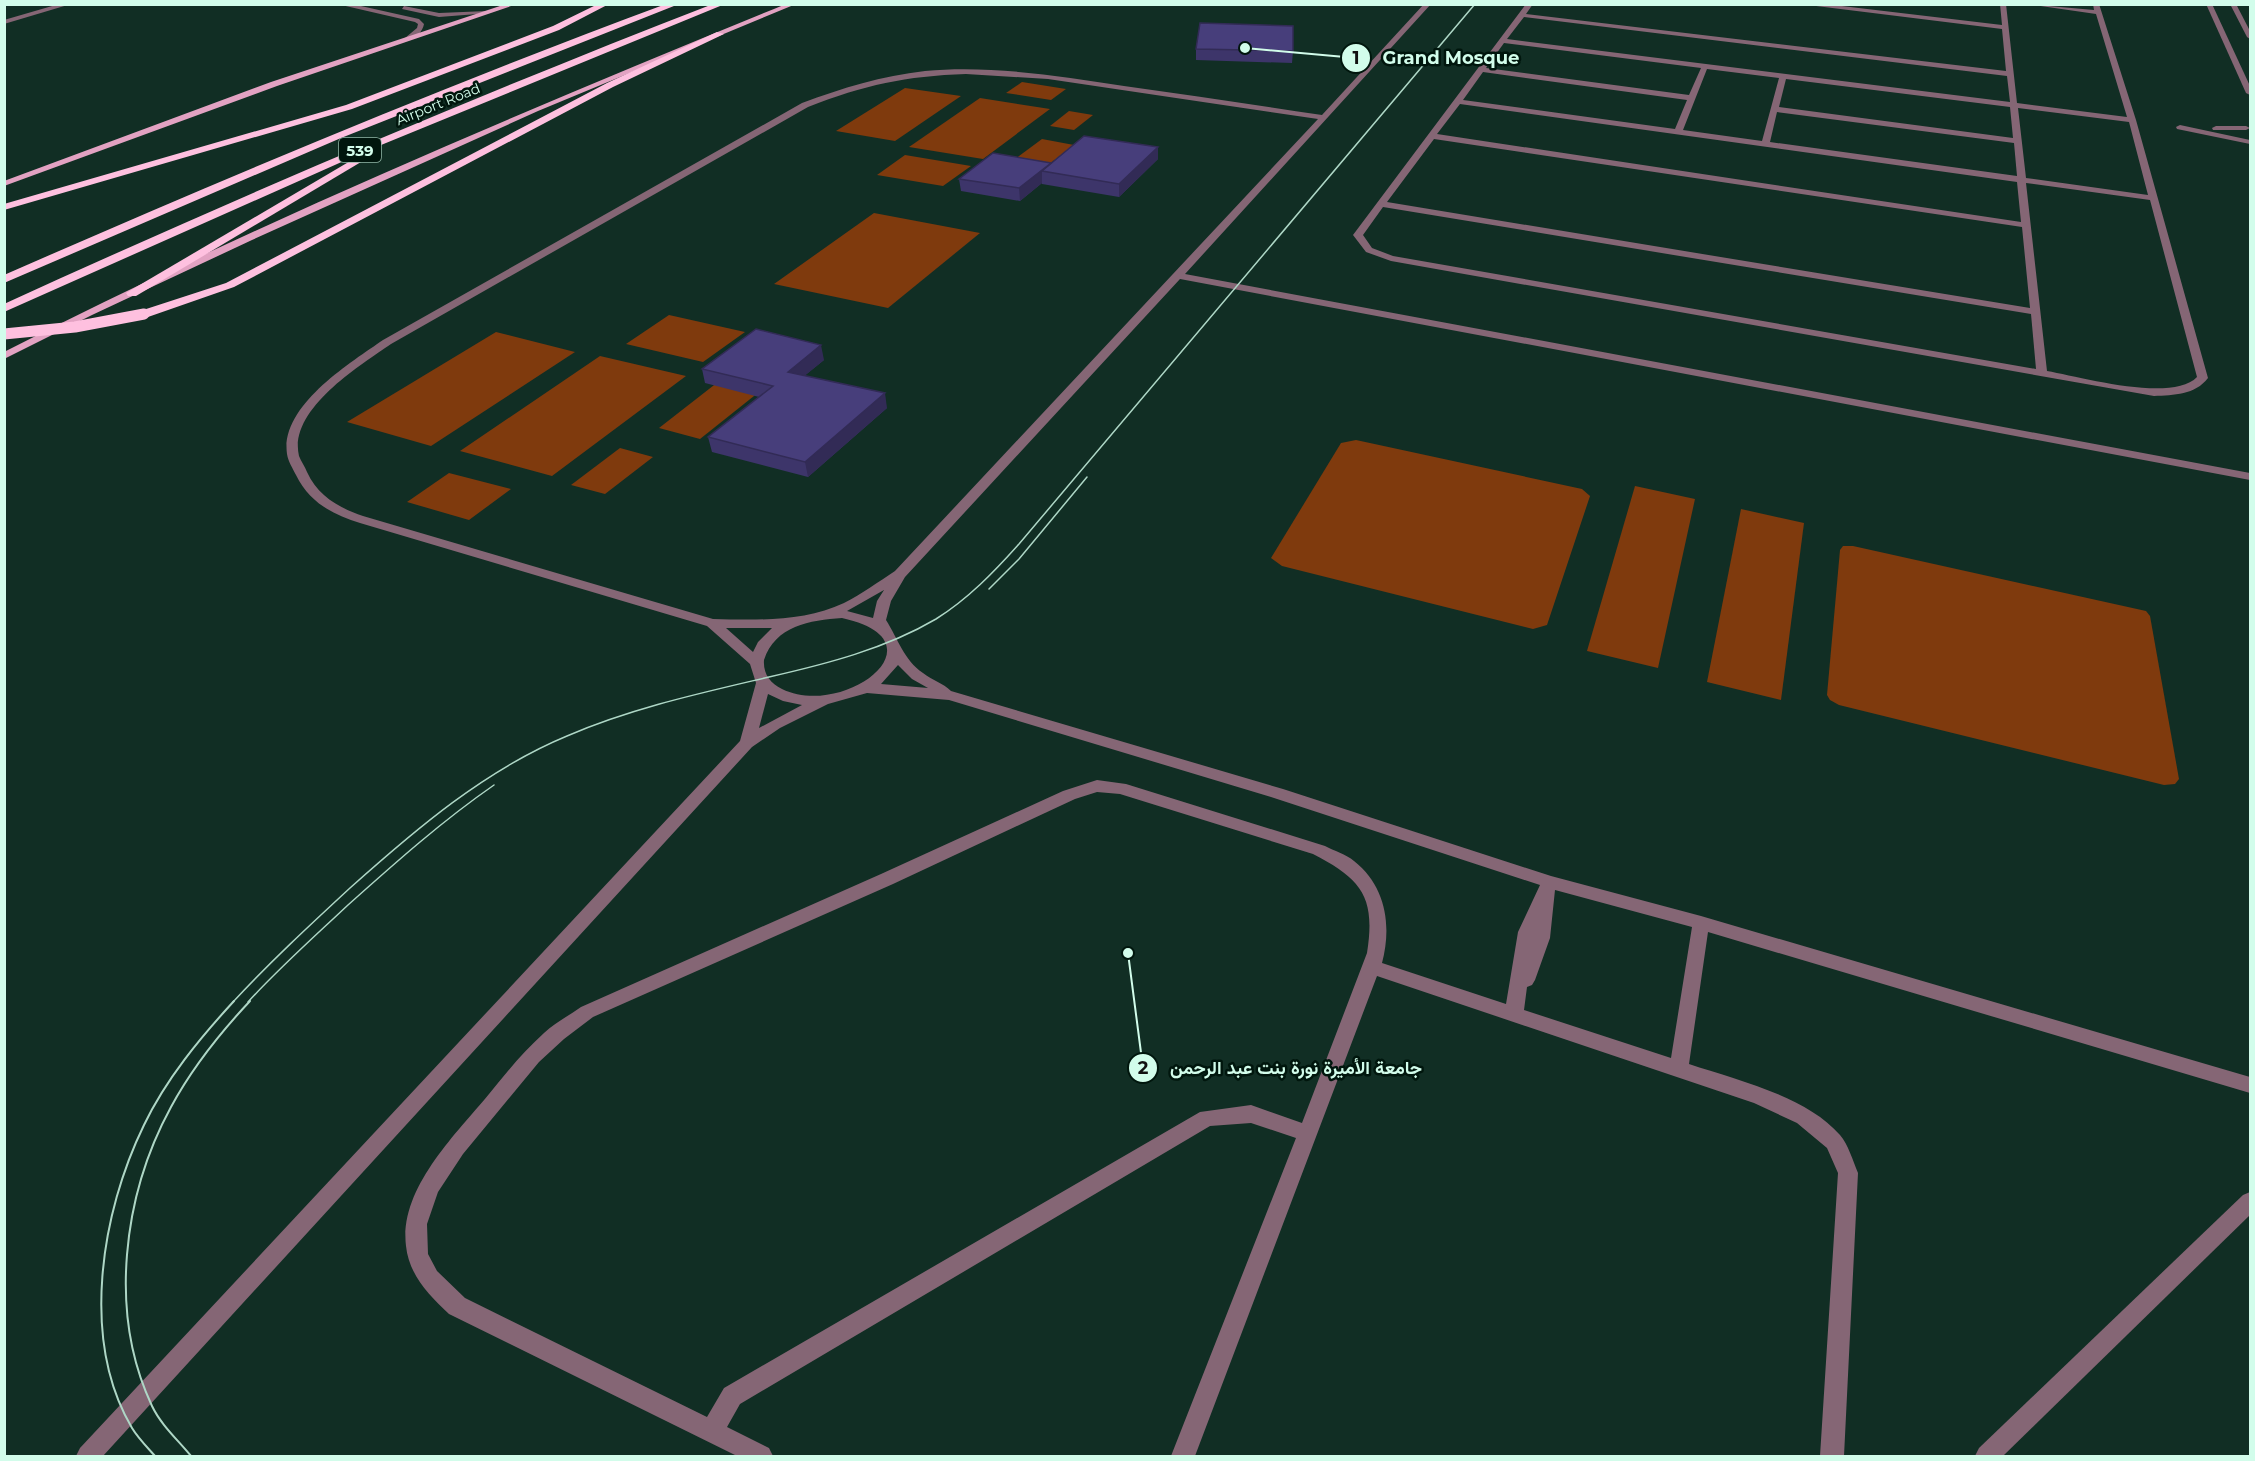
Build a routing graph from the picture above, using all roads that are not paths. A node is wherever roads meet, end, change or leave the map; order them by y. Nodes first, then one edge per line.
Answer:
1 (49, 4) edge
2 (68, 4) edge
3 (340, 4) edge
4 (514, 4) edge
5 (605, 4) edge
6 (675, 4) edge
7 (721, 4) edge
8 (793, 4) edge
9 (1428, 4) edge
10 (1530, 4) edge
11 (1803, 4) edge
12 (2003, 4) edge
13 (2030, 4) edge
14 (2209, 4) edge
15 (2233, 4) edge
16 (398, 7) dead end
17 (2097, 8) edge
18 (487, 13) junction
19 (439, 15) junction
20 (1522, 15) junction
21 (4, 16) edge
22 (417, 20) junction
23 (4, 22) edge
24 (2005, 27) junction
25 (720, 34) junction
26 (2250, 37) edge
27 (407, 39) junction
28 (1503, 41) junction
29 (1705, 66) junction
30 (1481, 70) junction
31 (2010, 74) junction
32 (1783, 76) junction
33 (2250, 93) edge
34 (487, 98) junction
35 (1692, 98) junction
36 (1458, 101) junction
37 (2013, 105) junction
38 (1775, 108) junction
39 (1322, 117) junction
40 (2132, 120) junction
41 (2248, 127) edge
42 (1678, 132) junction
43 (1432, 136) junction
44 (2017, 141) junction
45 (2250, 142) edge
46 (1765, 144) junction
47 (2021, 180) junction
48 (4, 184) edge
49 (2154, 198) junction
50 (1381, 204) junction
51 (4, 207) edge
52 (2026, 225) junction
53 (1178, 276) junction
54 (4, 280) edge
55 (132, 293) junction
56 (4, 309) edge
57 (2036, 312) junction
58 (4, 334) edge
59 (4, 356) edge
60 (2042, 374) junction
61 (2250, 477) edge
62 (900, 574) junction
63 (821, 615) junction
64 (803, 619) junction
65 (712, 623) junction
66 (888, 633) junction
67 (894, 652) junction
68 (756, 662) junction
69 (764, 682) junction
70 (866, 688) junction
71 (950, 695) junction
72 (824, 700) junction
73 (747, 743) junction
74 (1550, 882) junction
75 (1701, 923) junction
76 (1372, 967) junction
77 (1514, 1014) junction
78 (1679, 1068) junction
79 (2250, 1085) edge
80 (1306, 1133) junction
81 (2250, 1202) edge
82 (711, 1432) junction
83 (1835, 1455) edge
84 (88, 1456) edge
85 (761, 1456) edge
86 (1183, 1456) edge
87 (1987, 1456) edge

1 - 21 street
2 - 23 street
3 - 22 street
4 - 18 main road
5 - 51 highway
6 - 54 highway, Airport Road / 539
7 - 34 highway, Airport Road / 539
8 - 25 main road
9 - 39 street
10 - 20 street
11 - 24 street
12 - 24 street
13 - 17 street
14 - 33 street
15 - 26 street
16 - 19 street
17 - 40 street
18 - 19 street
18 - 27 main road
19 - 22 street
20 - 28 street
20 - 31 street
22 - 27 street
24 - 31 street
25 - 55 main road
25 - 58 highway, bridge
27 - 48 main road
28 - 29 street
28 - 30 street
29 - 32 street
29 - 35 street
30 - 35 street
30 - 36 street
31 - 37 street
32 - 37 street
32 - 38 street
34 - 55 highway
34 - 56 highway, Airport Road / 539
35 - 42 street
36 - 42 street
36 - 43 street
37 - 40 street
37 - 44 street
38 - 44 street
38 - 46 street
39 - 53 street
39 - 65 street
40 - 49 street
41 - 45 street
41 - 45 street
42 - 46 street
43 - 50 street
43 - 52 street
44 - 47 street
46 - 47 street
47 - 49 street
47 - 52 street
49 - 60 street
50 - 57 street
50 - 60 street
52 - 57 street
53 - 61 street
53 - 62 street
55 - 59 main road
57 - 60 street
62 - 63 street
62 - 66 street
63 - 64 street
63 - 66 street
64 - 65 street
64 - 68 street
65 - 68 street
66 - 67 street
67 - 70 street
67 - 71 street
68 - 69 street
69 - 72 street
69 - 73 street
70 - 71 street
70 - 72 street
71 - 74 street
72 - 73 street
73 - 84 street
74 - 75 street
74 - 77 street
75 - 78 street
75 - 79 street
76 - 77 street
76 - 80 street
76 - 82 street
77 - 78 street
78 - 83 street
80 - 82 street
80 - 86 street
81 - 87 street
82 - 85 street

